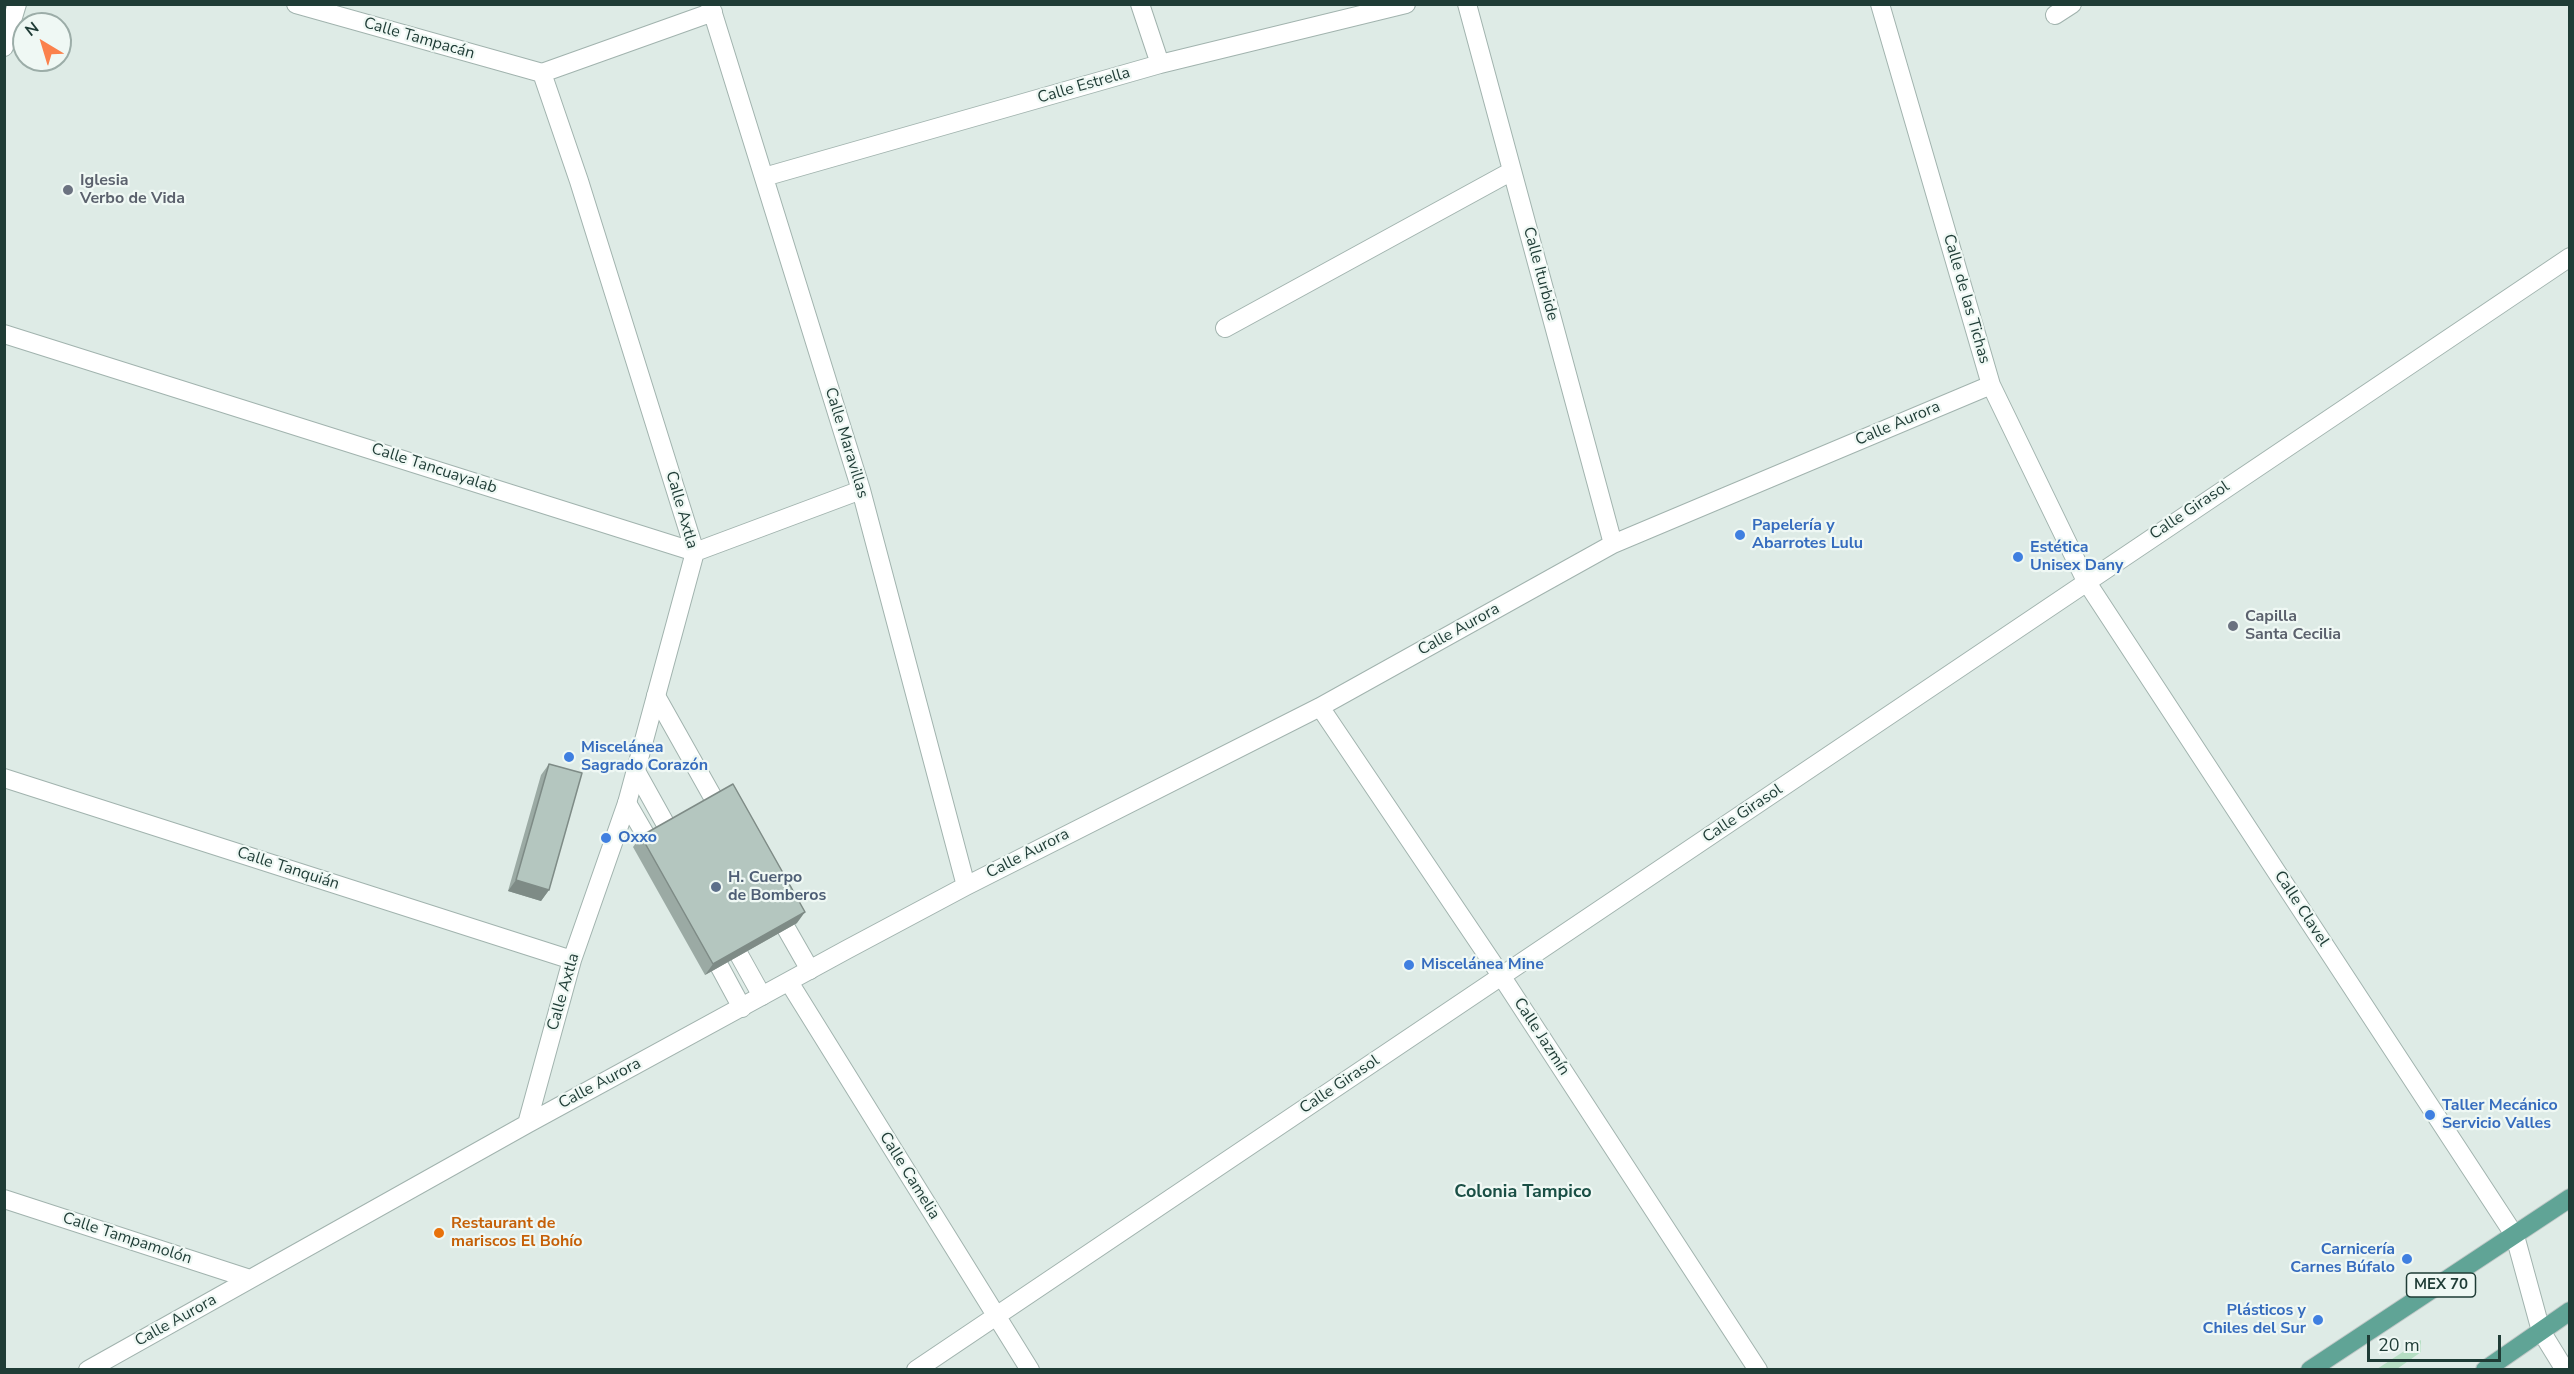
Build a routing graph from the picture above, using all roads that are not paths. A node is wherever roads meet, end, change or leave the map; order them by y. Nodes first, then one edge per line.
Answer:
1 (17, 4) edge
2 (296, 4) edge
3 (1140, 4) edge
4 (1406, 4) edge
5 (1467, 4) edge
6 (1880, 4) edge
7 (2072, 4) edge
8 (712, 8) edge
9 (2055, 15) dead end
10 (4, 47) edge
11 (1160, 64) junction
12 (542, 73) junction
13 (1512, 171) junction
14 (764, 177) junction
15 (2570, 257) edge
16 (1225, 328) dead end
17 (4, 334) edge
18 (1991, 385) junction
19 (861, 490) junction
20 (1613, 544) junction
21 (695, 552) junction
22 (2086, 581) junction
23 (656, 696) junction
24 (1320, 707) junction
25 (636, 771) junction
26 (4, 778) edge
27 (627, 802) junction
28 (731, 830) edge
29 (684, 857) edge
30 (664, 868) edge
31 (966, 886) junction
32 (765, 889) edge
33 (717, 916) edge
34 (697, 927) edge
35 (572, 960) junction
36 (810, 970) junction
37 (1502, 977) junction
38 (789, 982) junction
39 (762, 996) junction
40 (742, 1008) junction
41 (528, 1124) junction
42 (2570, 1198) edge
43 (4, 1199) edge
44 (2515, 1236) junction
45 (250, 1279) junction
46 (2570, 1311) edge
47 (996, 1315) junction
48 (2541, 1331) junction
49 (88, 1370) edge
50 (916, 1370) edge
51 (1030, 1370) edge
52 (1758, 1370) edge
53 (2310, 1370) edge
54 (2485, 1370) edge
55 (2565, 1370) edge

1 - 10 street
2 - 12 street, Calle Tampacán
3 - 11 street
4 - 11 street, Calle Estrella
5 - 13 street, Calle Iturbide
6 - 18 street, Calle de las Tichas
7 - 9 street
8 - 12 street
8 - 14 street, Calle Maravillas
11 - 14 street, Calle Estrella
12 - 21 street, Calle Axtla
13 - 16 street
13 - 20 street, Calle Iturbide
14 - 19 street, Calle Maravillas
15 - 22 street, Calle Girasol
17 - 21 street, Calle Tancuayalab
18 - 20 street, Calle Aurora
18 - 22 street, Calle de las Tichas
19 - 21 street
19 - 31 street, Calle Maravillas
20 - 24 street, Calle Aurora
21 - 23 street, Calle Axtla
22 - 37 street, Calle Girasol
22 - 44 street, Calle Clavel
23 - 25 street, Calle Axtla
23 - 28 street
24 - 31 street, Calle Aurora
24 - 37 street, Calle Jazmín
25 - 27 street, Calle Axtla
25 - 29 street
26 - 35 street, Calle Tanquián
27 - 30 street
27 - 35 street, Calle Axtla
31 - 36 street, Calle Aurora
32 - 36 street
33 - 39 street
34 - 40 street
35 - 41 street, Calle Axtla
36 - 38 street, Calle Aurora
37 - 47 street, Calle Girasol
37 - 52 street, Calle Jazmín
38 - 39 street, Calle Aurora
38 - 47 street, Calle Camelia
39 - 40 street, Calle Aurora
40 - 41 street, Calle Aurora
41 - 45 street, Calle Aurora
42 - 44 main road, MEX 70
43 - 45 street, Calle Tampamolón
44 - 48 street, Calle Clavel
44 - 53 main road, MEX 70
45 - 49 street, Calle Aurora
46 - 48 main road
47 - 50 street, Calle Girasol
47 - 51 street, Calle Camelia
48 - 54 main road
48 - 55 street, Calle Clavel

